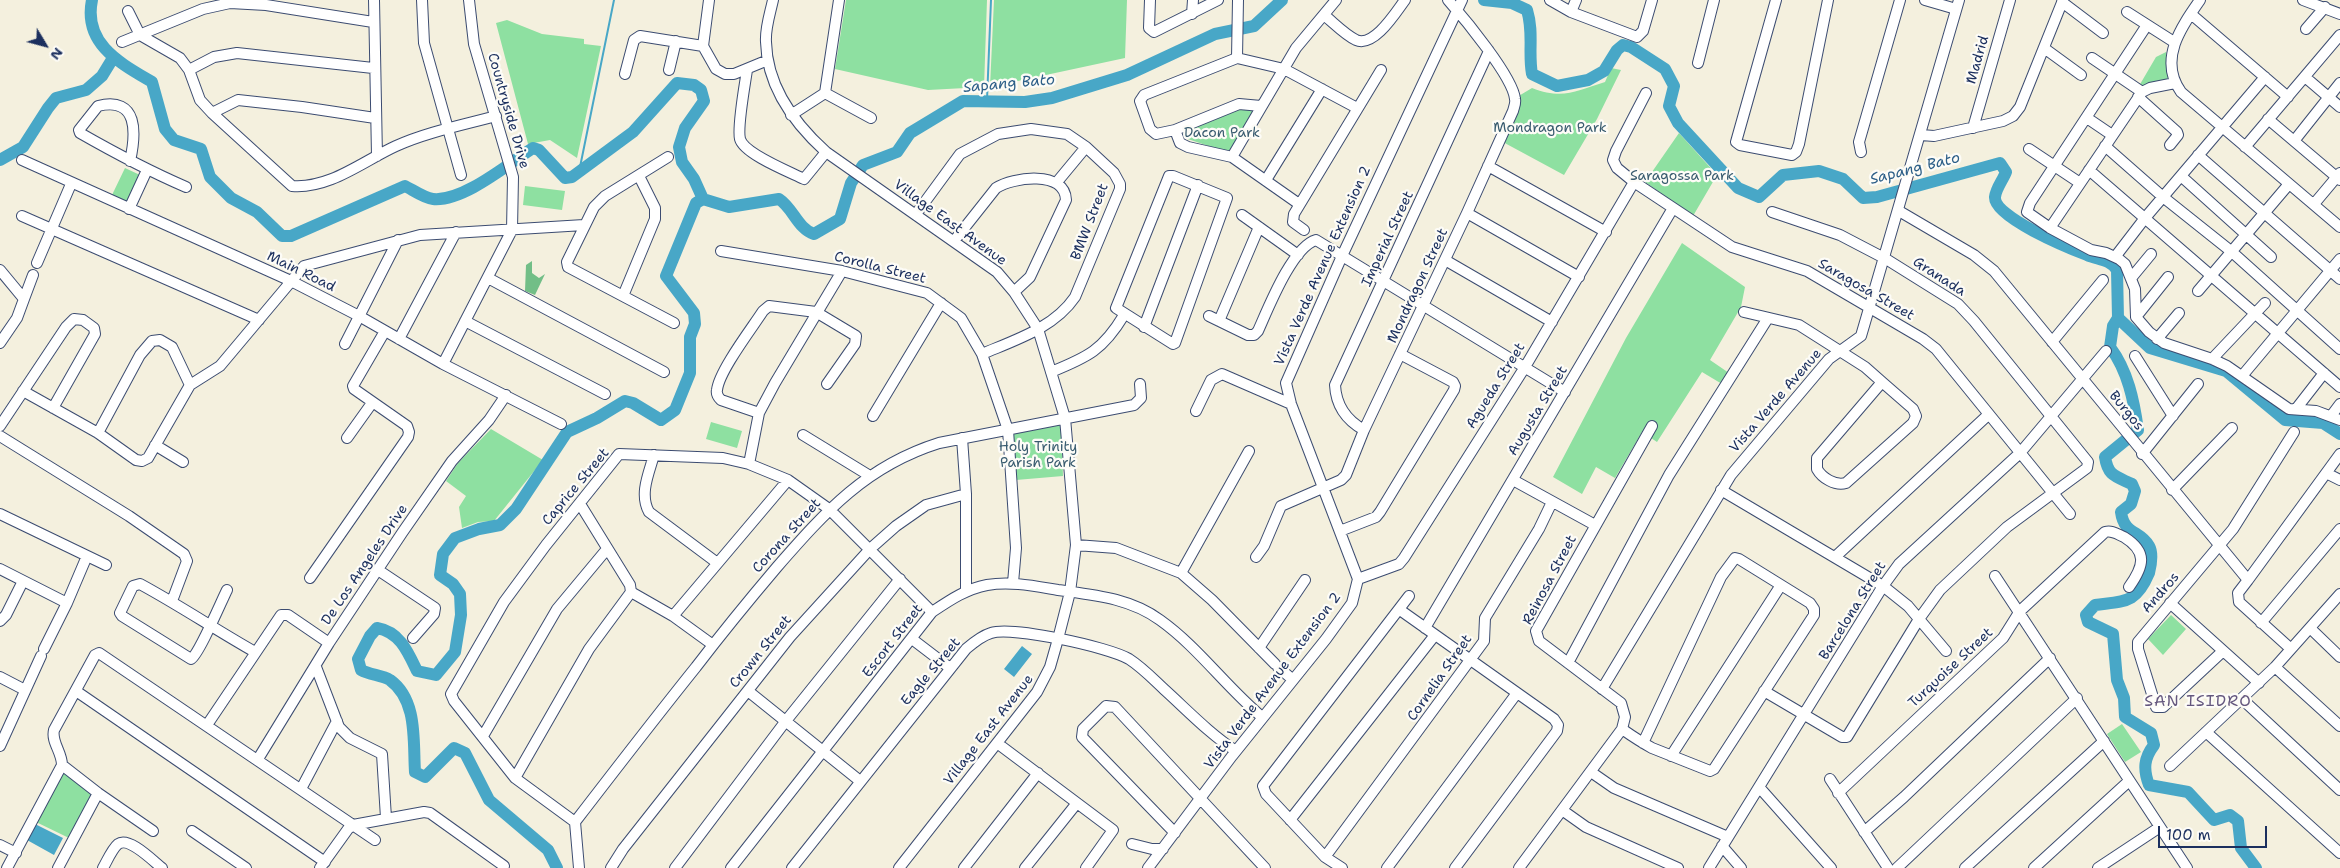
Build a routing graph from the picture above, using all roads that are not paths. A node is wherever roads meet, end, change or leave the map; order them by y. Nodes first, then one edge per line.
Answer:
1 (374, 0) edge
2 (422, 0) edge
3 (469, 0) edge
4 (709, 0) edge
5 (773, 0) edge
6 (839, 0) edge
7 (1150, 0) edge
8 (1193, 0) edge
9 (1218, 0) edge
10 (1238, 0) edge
11 (1336, 0) edge
12 (1405, 0) edge
13 (1448, 0) edge
14 (1462, 0) edge
15 (1550, 0) edge
16 (1576, 0) edge
17 (1652, 0) edge
18 (1714, 0) edge
19 (1776, 0) edge
20 (1828, 0) edge
21 (1900, 0) edge
22 (1925, 0) edge
23 (2010, 0) edge
24 (2200, 0) edge
25 (2304, 0) edge
26 (2062, 1) edge
27 (1958, 4) edge
28 (2325, 7) junction
29 (1457, 10) junction
30 (128, 12) dead end
31 (1571, 12) junction
32 (2127, 12) dead end
33 (1192, 14) junction
34 (2191, 14) junction
35 (2340, 14) edge
36 (1324, 15) junction
37 (373, 22) junction
38 (2147, 25) junction
39 (2306, 29) dead end
40 (2103, 33) dead end
41 (140, 35) junction
42 (2340, 36) edge
43 (676, 41) junction
44 (122, 42) dead end
45 (2174, 42) junction
46 (703, 46) junction
47 (2044, 48) junction
48 (1489, 51) junction
49 (1237, 58) junction
50 (2092, 58) dead end
51 (768, 60) junction
52 (1698, 63) dead end
53 (374, 68) junction
54 (1284, 69) junction
55 (189, 70) junction
56 (669, 70) dead end
57 (747, 70) junction
58 (1381, 70) dead end
59 (625, 74) dead end
60 (2116, 74) junction
61 (2081, 75) dead end
62 (2265, 77) junction
63 (2305, 77) junction
64 (2175, 83) junction
65 (2340, 83) edge
66 (1322, 89) junction
67 (825, 92) junction
68 (1646, 93) dead end
69 (2140, 95) junction
70 (2288, 97) junction
71 (2329, 97) junction
72 (1261, 106) junction
73 (2340, 107) edge
74 (1357, 108) junction
75 (212, 113) junction
76 (791, 115) junction
77 (496, 116) junction
78 (375, 118) junction
79 (870, 118) dead end
80 (2087, 118) junction
81 (2268, 119) junction
82 (2222, 127) junction
83 (1973, 128) junction
84 (449, 129) junction
85 (1175, 130) junction
86 (1921, 135) junction
87 (2112, 135) junction
88 (2294, 141) junction
89 (2170, 145) dead end
90 (2105, 146) junction
91 (1086, 147) junction
92 (2245, 147) junction
93 (2029, 149) dead end
94 (826, 152) junction
95 (1861, 152) dead end
96 (2198, 155) junction
97 (377, 156) junction
98 (668, 157) dead end
99 (1232, 157) junction
100 (22, 160) dead end
101 (130, 161) junction
102 (1488, 166) junction
103 (2056, 167) junction
104 (146, 170) junction
105 (2089, 170) junction
106 (461, 175) dead end
107 (639, 176) junction
108 (2181, 176) junction
109 (2339, 177) edge
110 (1266, 180) junction
111 (1057, 182) junction
112 (1634, 182) junction
113 (2080, 183) junction
114 (71, 184) junction
115 (2289, 184) junction
116 (1198, 185) junction
117 (186, 187) dead end
118 (2163, 196) junction
119 (1299, 204) junction
120 (2314, 204) junction
121 (1673, 208) junction
122 (129, 209) junction
123 (1899, 211) junction
124 (1772, 212) dead end
125 (2266, 212) junction
126 (1467, 213) junction
127 (916, 214) junction
128 (1242, 215) dead end
129 (22, 216) dead end
130 (2145, 218) junction
131 (584, 225) junction
132 (1258, 227) junction
133 (2340, 227) edge
134 (2050, 228) junction
135 (52, 229) junction
136 (512, 230) junction
137 (1304, 230) dead end
138 (456, 232) junction
139 (1606, 232) junction
140 (2247, 235) junction
141 (398, 240) junction
142 (954, 241) junction
143 (721, 251) dead end
144 (2232, 252) junction
145 (2152, 254) dead end
146 (1298, 255) junction
147 (1342, 256) junction
148 (2115, 257) junction
149 (2271, 257) dead end
150 (1886, 259) junction
151 (2340, 259) edge
152 (1445, 260) junction
153 (37, 263) dead end
154 (0, 270) edge
155 (842, 271) junction
156 (2330, 271) junction
157 (33, 275) dead end
158 (2212, 275) junction
159 (1579, 277) junction
160 (2132, 277) junction
161 (2168, 277) dead end
162 (488, 278) junction
163 (2340, 279) edge
164 (2103, 280) dead end
165 (291, 281) junction
166 (1384, 282) junction
167 (2198, 290) dead end
168 (1014, 292) junction
169 (623, 296) junction
170 (24, 299) junction
171 (941, 303) junction
172 (2265, 303) dead end
173 (1424, 306) junction
174 (1871, 307) junction
175 (2298, 311) junction
176 (816, 312) junction
177 (1744, 312) dead end
178 (2255, 312) junction
179 (2179, 313) dead end
180 (1124, 315) junction
181 (359, 316) junction
182 (1208, 316) dead end
183 (2136, 317) junction
184 (1768, 318) junction
185 (259, 320) junction
186 (1219, 321) junction
187 (465, 322) junction
188 (1552, 322) junction
189 (674, 324) dead end
190 (1144, 326) junction
191 (1038, 329) junction
192 (385, 331) junction
193 (2278, 333) junction
194 (400, 339) junction
195 (2157, 339) junction
196 (2052, 342) junction
197 (0, 343) edge
198 (344, 344) dead end
199 (2340, 349) edge
200 (1839, 351) junction
201 (2106, 351) dead end
202 (982, 354) junction
203 (1400, 354) junction
204 (2135, 356) dead end
205 (2212, 358) junction
206 (443, 364) junction
207 (1524, 367) junction
208 (664, 372) dead end
209 (1051, 372) junction
210 (2324, 373) junction
211 (2242, 376) junction
212 (2083, 379) junction
213 (1882, 382) junction
214 (827, 384) dead end
215 (1140, 384) dead end
216 (2198, 384) dead end
217 (190, 385) junction
218 (2340, 387) edge
219 (23, 391) junction
220 (1565, 392) junction
221 (506, 394) junction
222 (605, 394) dead end
223 (372, 403) junction
224 (1291, 404) junction
225 (2340, 404) edge
226 (53, 408) junction
227 (2296, 409) junction
228 (1196, 411) dead end
229 (759, 413) junction
230 (1988, 415) junction
231 (873, 416) dead end
232 (2052, 416) junction
233 (2173, 416) junction
234 (1065, 418) junction
235 (2335, 418) edge
236 (561, 424) dead end
237 (0, 426) edge
238 (1652, 426) dead end
239 (2232, 428) dead end
240 (1008, 430) junction
241 (1364, 430) junction
242 (2294, 432) dead end
243 (98, 433) junction
244 (803, 435) dead end
245 (0, 436) edge
246 (347, 438) dead end
247 (962, 438) junction
248 (155, 445) junction
249 (1249, 451) dead end
250 (2020, 453) junction
251 (2142, 454) junction
252 (2340, 454) edge
253 (654, 455) junction
254 (183, 462) dead end
255 (749, 464) junction
256 (2326, 473) junction
257 (870, 476) junction
258 (788, 480) junction
259 (1513, 480) junction
260 (2340, 480) edge
261 (1323, 488) junction
262 (1721, 490) junction
263 (2172, 490) junction
264 (2053, 493) junction
265 (966, 494) junction
266 (1552, 502) junction
267 (580, 504) junction
268 (829, 509) junction
269 (0, 514) edge
270 (2070, 514) dead end
271 (1595, 526) junction
272 (2340, 529) edge
273 (1340, 531) junction
274 (1076, 545) junction
275 (2219, 546) junction
276 (607, 549) junction
277 (870, 549) junction
278 (87, 556) junction
279 (1256, 556) dead end
280 (1835, 557) junction
281 (716, 562) junction
282 (106, 566) dead end
283 (0, 568) edge
284 (378, 570) junction
285 (1181, 573) junction
286 (1995, 576) dead end
287 (310, 578) dead end
288 (900, 579) junction
289 (1358, 579) junction
290 (1305, 580) dead end
291 (2248, 580) junction
292 (23, 581) junction
293 (1013, 583) junction
294 (1781, 584) junction
295 (1883, 586) junction
296 (2129, 587) dead end
297 (227, 590) dead end
298 (966, 591) junction
299 (631, 592) junction
300 (1070, 592) junction
301 (2340, 594) edge
302 (1410, 596) dead end
303 (172, 602) junction
304 (67, 603) junction
305 (2170, 603) junction
306 (1400, 610) junction
307 (2020, 611) junction
308 (932, 612) junction
309 (672, 616) junction
310 (1918, 619) junction
311 (0, 621) edge
312 (2261, 623) junction
313 (209, 626) junction
314 (1425, 628) junction
315 (2310, 628) junction
316 (1435, 635) junction
317 (413, 638) dead end
318 (912, 639) junction
319 (1058, 639) junction
320 (329, 643) junction
321 (713, 645) junction
322 (1259, 648) junction
323 (2291, 649) junction
324 (1946, 651) dead end
325 (2224, 651) junction
326 (256, 652) junction
327 (2340, 657) edge
328 (2050, 658) junction
329 (1470, 660) junction
330 (1568, 663) junction
331 (316, 667) junction
332 (2275, 667) junction
333 (950, 668) junction
334 (0, 676) edge
335 (1292, 680) junction
336 (2259, 683) junction
337 (1602, 689) junction
338 (25, 690) junction
339 (748, 690) junction
340 (76, 691) junction
341 (1764, 691) junction
342 (1517, 693) junction
343 (2077, 698) junction
344 (2242, 699) junction
345 (1804, 715) junction
346 (1262, 717) junction
347 (338, 721) junction
348 (785, 722) junction
349 (207, 725) junction
350 (2340, 726) edge
351 (1622, 729) junction
352 (2206, 732) junction
353 (3, 733) edge
354 (483, 736) junction
355 (2104, 741) junction
356 (997, 743) junction
357 (1643, 743) junction
358 (0, 746) edge
359 (1236, 751) junction
360 (823, 752) junction
361 (1671, 756) junction
362 (258, 759) junction
363 (62, 765) junction
364 (2170, 766) dead end
365 (1591, 772) junction
366 (1038, 773) junction
367 (516, 778) junction
368 (1830, 779) dead end
369 (860, 781) junction
370 (2129, 781) junction
371 (1759, 787) junction
372 (301, 789) junction
373 (2340, 790) edge
374 (1838, 793) junction
375 (98, 794) junction
376 (1200, 800) junction
377 (1077, 802) junction
378 (1562, 810) junction
379 (386, 818) junction
380 (1290, 820) junction
381 (575, 822) junction
382 (353, 825) junction
383 (2160, 827) junction
384 (153, 831) dead end
385 (192, 831) dead end
386 (1864, 832) junction
387 (1175, 833) junction
388 (1728, 837) junction
389 (375, 840) dead end
390 (1132, 844) dead end
391 (0, 845) edge
392 (1722, 846) junction
393 (1163, 849) junction
394 (2340, 853) edge
395 (16, 854) junction
396 (1325, 857) junction
397 (1656, 859) junction
398 (322, 865) edge
399 (504, 866) dead end
400 (2182, 866) edge
401 (7, 868) edge
402 (58, 868) edge
403 (103, 868) edge
404 (162, 868) edge
405 (246, 868) edge
406 (580, 868) edge
407 (611, 868) edge
408 (675, 868) edge
409 (731, 868) edge
410 (792, 868) edge
411 (899, 868) edge
412 (964, 868) edge
413 (1025, 868) edge
414 (1086, 868) edge
415 (1148, 868) edge
416 (1265, 868) edge
417 (1342, 868) edge
418 (1387, 868) edge
419 (1455, 868) edge
420 (1519, 868) edge
421 (1650, 868) edge
422 (1678, 868) edge
423 (1709, 868) edge
424 (1741, 868) edge
425 (1832, 868) edge
426 (1888, 868) edge
427 (1897, 868) edge
428 (1965, 868) edge
429 (2034, 868) edge
430 (2098, 868) edge

1 - 37 street
2 - 84 street
3 - 77 street, Countryside Drive
4 - 46 street
5 - 51 street, Village East Avenue
6 - 67 street
7 - 33 street
8 - 33 street
9 - 33 street
10 - 49 street
11 - 36 street
12 - 36 street
13 - 29 street, Mondragon Street
14 - 29 street, Vista Verde Avenue Extension 2
15 - 31 street
16 - 31 street
17 - 31 street
18 - 52 street
19 - 20 street
21 - 95 street
22 - 27 street
23 - 83 street, Madrid
24 - 34 street
25 - 28 street
26 - 40 street
26 - 47 street
27 - 86 street, Vista Verde Avenue
28 - 35 street
28 - 39 street
29 - 48 street, Mondragon Street
29 - 147 street, Vista Verde Avenue Extension 2
30 - 41 street
32 - 38 street
34 - 45 street
34 - 62 street
36 - 54 street
37 - 41 street
37 - 53 street
38 - 45 street
38 - 60 street
41 - 44 street
41 - 55 street
42 - 63 street
43 - 46 street
43 - 56 street
43 - 59 street
45 - 64 street
46 - 57 street
47 - 61 street
47 - 83 street
48 - 102 street, Mondragon Street
48 - 166 street, Imperial Street
49 - 54 street
49 - 85 street
50 - 60 street
51 - 57 street
51 - 76 street, Village East Avenue
53 - 55 street
53 - 78 street
54 - 66 street
54 - 72 street
55 - 75 street
57 - 94 street
58 - 74 street
60 - 69 street
60 - 80 street
62 - 70 street
62 - 82 street
63 - 70 street
63 - 71 street
64 - 69 street
64 - 82 street
65 - 71 street
66 - 74 street
66 - 110 street
67 - 76 street
67 - 79 street
68 - 112 street, Saragosa Street
69 - 87 street
69 - 89 street
70 - 81 street
71 - 73 street
71 - 88 street
72 - 85 street
72 - 99 street
74 - 119 street
75 - 78 street
75 - 97 street
76 - 94 street, Village East Avenue
77 - 84 street
77 - 136 street, Countryside Drive
78 - 97 street
80 - 87 street
80 - 103 street
81 - 88 street
81 - 92 street
82 - 92 street
82 - 96 street
83 - 86 street
84 - 97 street
84 - 106 street
85 - 99 street
86 - 123 street, Vista Verde Avenue
87 - 90 street
88 - 109 street
90 - 105 street
90 - 118 street
91 - 111 street
91 - 127 street, BMW Street
91 - 191 street, BMW Street
92 - 115 street
93 - 103 street
94 - 127 street, Village East Avenue
96 - 108 street
96 - 125 street
98 - 107 street
99 - 110 street
100 - 114 street, Main Road
101 - 101 street
101 - 104 street
102 - 126 street, Mondragon Street
102 - 139 street
103 - 113 street
103 - 134 street
104 - 117 street
104 - 122 street
105 - 113 street
105 - 130 street
107 - 131 street
107 - 169 street
108 - 118 street
108 - 140 street
109 - 120 street
110 - 119 street
111 - 142 street
111 - 168 street
112 - 121 street, Saragosa Street
112 - 139 street, Agueda Street
113 - 134 street
114 - 122 street, Main Road
114 - 135 street
115 - 120 street
115 - 125 street
116 - 180 street
116 - 190 street
116 - 190 street
118 - 130 street
118 - 144 street
119 - 137 street
120 - 133 street
121 - 174 street, Saragosa Street
121 - 220 street, Augusta Street
122 - 165 street, Main Road
123 - 150 street, Vista Verde Avenue
123 - 196 street, Burgos
124 - 150 street, Granada
125 - 140 street
125 - 156 street
126 - 152 street, Mondragon Street
126 - 159 street
127 - 142 street, Village East Avenue
128 - 132 street
129 - 135 street
130 - 148 street
130 - 158 street
131 - 136 street
131 - 169 street
132 - 146 street
132 - 186 street
134 - 148 street
135 - 153 street
135 - 185 street
136 - 138 street
136 - 162 street, Countryside Drive
138 - 141 street
138 - 194 street
139 - 159 street, Agueda Street
140 - 144 street
140 - 149 street
141 - 165 street
141 - 181 street
142 - 168 street, Village East Avenue
143 - 155 street, Corolla Street
144 - 158 street
144 - 175 street
145 - 160 street
146 - 147 street
146 - 186 street
147 - 166 street
147 - 224 street, Vista Verde Avenue Extension 2
148 - 160 street
150 - 174 street, Vista Verde Avenue
150 - 232 street, Granada
151 - 156 street
152 - 173 street, Mondragon Street
152 - 188 street
154 - 170 street
155 - 171 street, Corolla Street
155 - 176 street
156 - 163 street
156 - 175 street
157 - 170 street
158 - 167 street
158 - 178 street
159 - 188 street, Agueda Street
160 - 183 street
161 - 183 street
162 - 187 street, Countryside Drive
162 - 208 street
164 - 196 street
165 - 181 street, Main Road
165 - 185 street
166 - 173 street
166 - 241 street, Imperial Street
168 - 191 street, Village East Avenue
169 - 189 street
170 - 197 street
171 - 202 street, Corolla Street
171 - 231 street
172 - 178 street
173 - 203 street, Mondragon Street
173 - 207 street
174 - 200 street, Vista Verde Avenue
174 - 230 street, Saragosa Street
175 - 193 street
175 - 199 street
176 - 214 street
176 - 229 street
176 - 229 street
177 - 184 street
178 - 193 street
178 - 205 street
179 - 195 street
180 - 190 street
180 - 209 street
181 - 192 street, Main Road
181 - 198 street
182 - 186 street
183 - 195 street
184 - 200 street
184 - 330 street
185 - 217 street
187 - 206 street, Countryside Drive
187 - 222 street
188 - 207 street, Agueda Street
191 - 202 street, BMW Street
191 - 209 street, Village East Avenue
192 - 194 street, Main Road
192 - 223 street
193 - 210 street
193 - 211 street
194 - 206 street, Main Road
195 - 205 street
196 - 212 street, Burgos
200 - 213 street
200 - 262 street, Vista Verde Avenue
201 - 212 street, Barcelona Street
202 - 240 street, Corolla Street
203 - 241 street, Mondragon Street
203 - 273 street
204 - 233 street
205 - 211 street
206 - 221 street, Main Road
207 - 220 street
207 - 289 street, Agueda Street
209 - 234 street, Village East Avenue
210 - 218 street
210 - 227 street
211 - 227 street
212 - 232 street, Barcelona Street
212 - 251 street, Burgos
213 - 213 street
215 - 234 street, Corona Street
216 - 233 street
217 - 243 street
217 - 248 street
219 - 226 street
219 - 226 street
219 - 237 street
220 - 259 street, Augusta Street
221 - 236 street, Main Road
221 - 284 street, De Los Angeles Drive
223 - 246 street
223 - 287 street
224 - 228 street
224 - 261 street, Vista Verde Avenue Extension 2
225 - 235 street
226 - 243 street
227 - 235 street
229 - 255 street
230 - 250 street, Saragosa Street
230 - 280 street
232 - 250 street, Barcelona Street
232 - 264 street, Granada
233 - 251 street
234 - 240 street, Corona Street
234 - 274 street, Village East Avenue
238 - 271 street, Reinosa Street
239 - 263 street
240 - 247 street, Corona Street
240 - 293 street, Corolla Street
241 - 261 street, Mondragon Street
242 - 275 street, Andros
243 - 248 street
244 - 257 street
245 - 303 street
247 - 257 street, Corona Street
247 - 265 street
248 - 254 street
249 - 285 street
250 - 264 street, Saragosa Street
250 - 295 street, Barcelona Street
251 - 263 street, Burgos
252 - 256 street
253 - 255 street, Caprice Street
253 - 267 street, Caprice Street
253 - 281 street
255 - 258 street, Caprice Street
256 - 260 street
256 - 291 street
257 - 268 street, Corona Street
258 - 268 street, Caprice Street
258 - 281 street
259 - 266 street
259 - 314 street, Augusta Street
261 - 273 street, Vista Verde Avenue Extension 2
261 - 279 street, Mondragon Street
262 - 280 street
262 - 337 street, Vista Verde Avenue
263 - 275 street, Burgos
264 - 270 street, Saragosa Street
264 - 310 street
265 - 277 street, Crown Street
265 - 298 street
266 - 271 street
266 - 329 street, Cornelia Street
267 - 276 street
267 - 354 street, Caprice Street
268 - 277 street, Caprice Street
268 - 321 street, Corona Street
269 - 278 street
271 - 330 street, Reinosa Street
272 - 312 street
273 - 289 street, Vista Verde Avenue Extension 2
274 - 285 street
274 - 300 street, Village East Avenue
275 - 291 street, Burgos
275 - 305 street, Andros
276 - 299 street
276 - 354 street
277 - 288 street, Caprice Street
277 - 339 street, Crown Street
278 - 282 street
278 - 304 street
280 - 295 street
281 - 309 street
283 - 292 street
284 - 317 street
284 - 320 street, De Los Angeles Drive
285 - 322 street
286 - 307 street
288 - 308 street, Caprice Street
288 - 348 street
289 - 335 street, Vista Verde Avenue Extension 2
290 - 322 street
291 - 312 street
292 - 304 street
292 - 311 street
293 - 298 street, Escort Street
293 - 300 street, Escort Street
294 - 341 street
294 - 357 street
294 - 361 street
295 - 310 street
295 - 345 street, Barcelona Street
296 - 307 street, Turquoise Street
297 - 313 street
298 - 308 street, Escort Street
299 - 309 street
299 - 367 street
300 - 319 street, Village East Avenue
300 - 346 street, Escort Street
301 - 315 street
302 - 306 street
303 - 313 street
303 - 313 street
304 - 338 street
305 - 325 street
305 - 325 street, Andros
306 - 314 street
306 - 380 street
307 - 328 street
307 - 374 street, Turquoise Street
308 - 318 street, Escort Street
309 - 321 street
310 - 324 street
310 - 345 street
312 - 323 street
313 - 326 street
314 - 316 street
315 - 323 street
315 - 327 street
316 - 329 street
316 - 380 street
318 - 333 street
318 - 360 street, Escort Street
319 - 333 street, Eagle Street
319 - 356 street, Village East Avenue
319 - 359 street, Eagle Street
320 - 326 street
320 - 331 street, De Los Angeles Drive
321 - 381 street, Corona Street
322 - 335 street
323 - 332 street
325 - 336 street
326 - 349 street
328 - 343 street
328 - 386 street
329 - 342 street
329 - 396 street, Cornelia Street
330 - 337 street, Reinosa Street
331 - 347 street
331 - 362 street, De Los Angeles Drive
332 - 336 street
332 - 350 street
333 - 369 street, Eagle Street
334 - 338 street
335 - 346 street, Vista Verde Avenue Extension 2
336 - 344 street
337 - 351 street, Reinosa Street
338 - 353 street
339 - 348 street
339 - 407 street, Crown Street
340 - 349 street
340 - 363 street
340 - 398 street
341 - 345 street
341 - 361 street
342 - 418 street
342 - 419 street
343 - 355 street
343 - 427 street
344 - 352 street
344 - 373 street
345 - 371 street, Barcelona Street
346 - 359 street, Vista Verde Avenue Extension 2
347 - 372 street
347 - 379 street
348 - 360 street
348 - 408 street
349 - 362 street
351 - 357 street
351 - 365 street
352 - 364 street
352 - 394 street
353 - 358 street
354 - 367 street, Caprice Street
355 - 370 street
355 - 428 street
356 - 366 street
356 - 411 street, Village East Avenue
357 - 361 street
359 - 376 street, Vista Verde Avenue Extension 2
360 - 369 street
360 - 409 street, Escort Street
362 - 372 street
363 - 375 street
363 - 395 street
365 - 378 street
365 - 388 street
366 - 377 street
366 - 412 street
367 - 381 street, Caprice Street
368 - 374 street
369 - 410 street, Eagle Street
370 - 383 street
370 - 429 street
371 - 388 street, Barcelona Street
371 - 425 street
372 - 382 street
374 - 386 street
375 - 384 street
375 - 402 street
376 - 387 street, Vista Verde Avenue Extension 2
376 - 387 street
376 - 416 street
377 - 413 street
377 - 414 street
378 - 397 street
378 - 420 street
379 - 382 street
379 - 399 street
380 - 396 street
381 - 406 street
382 - 389 street
382 - 398 street
383 - 400 street
383 - 430 street
385 - 405 street
386 - 426 street
387 - 393 street, Vista Verde Avenue Extension 2
388 - 392 street, Barcelona Street
390 - 393 street
391 - 395 street
392 - 423 street, Barcelona Street
392 - 424 street
393 - 415 street, Vista Verde Avenue Extension 2
395 - 401 street
396 - 417 street
397 - 421 street
397 - 422 street
403 - 404 street

